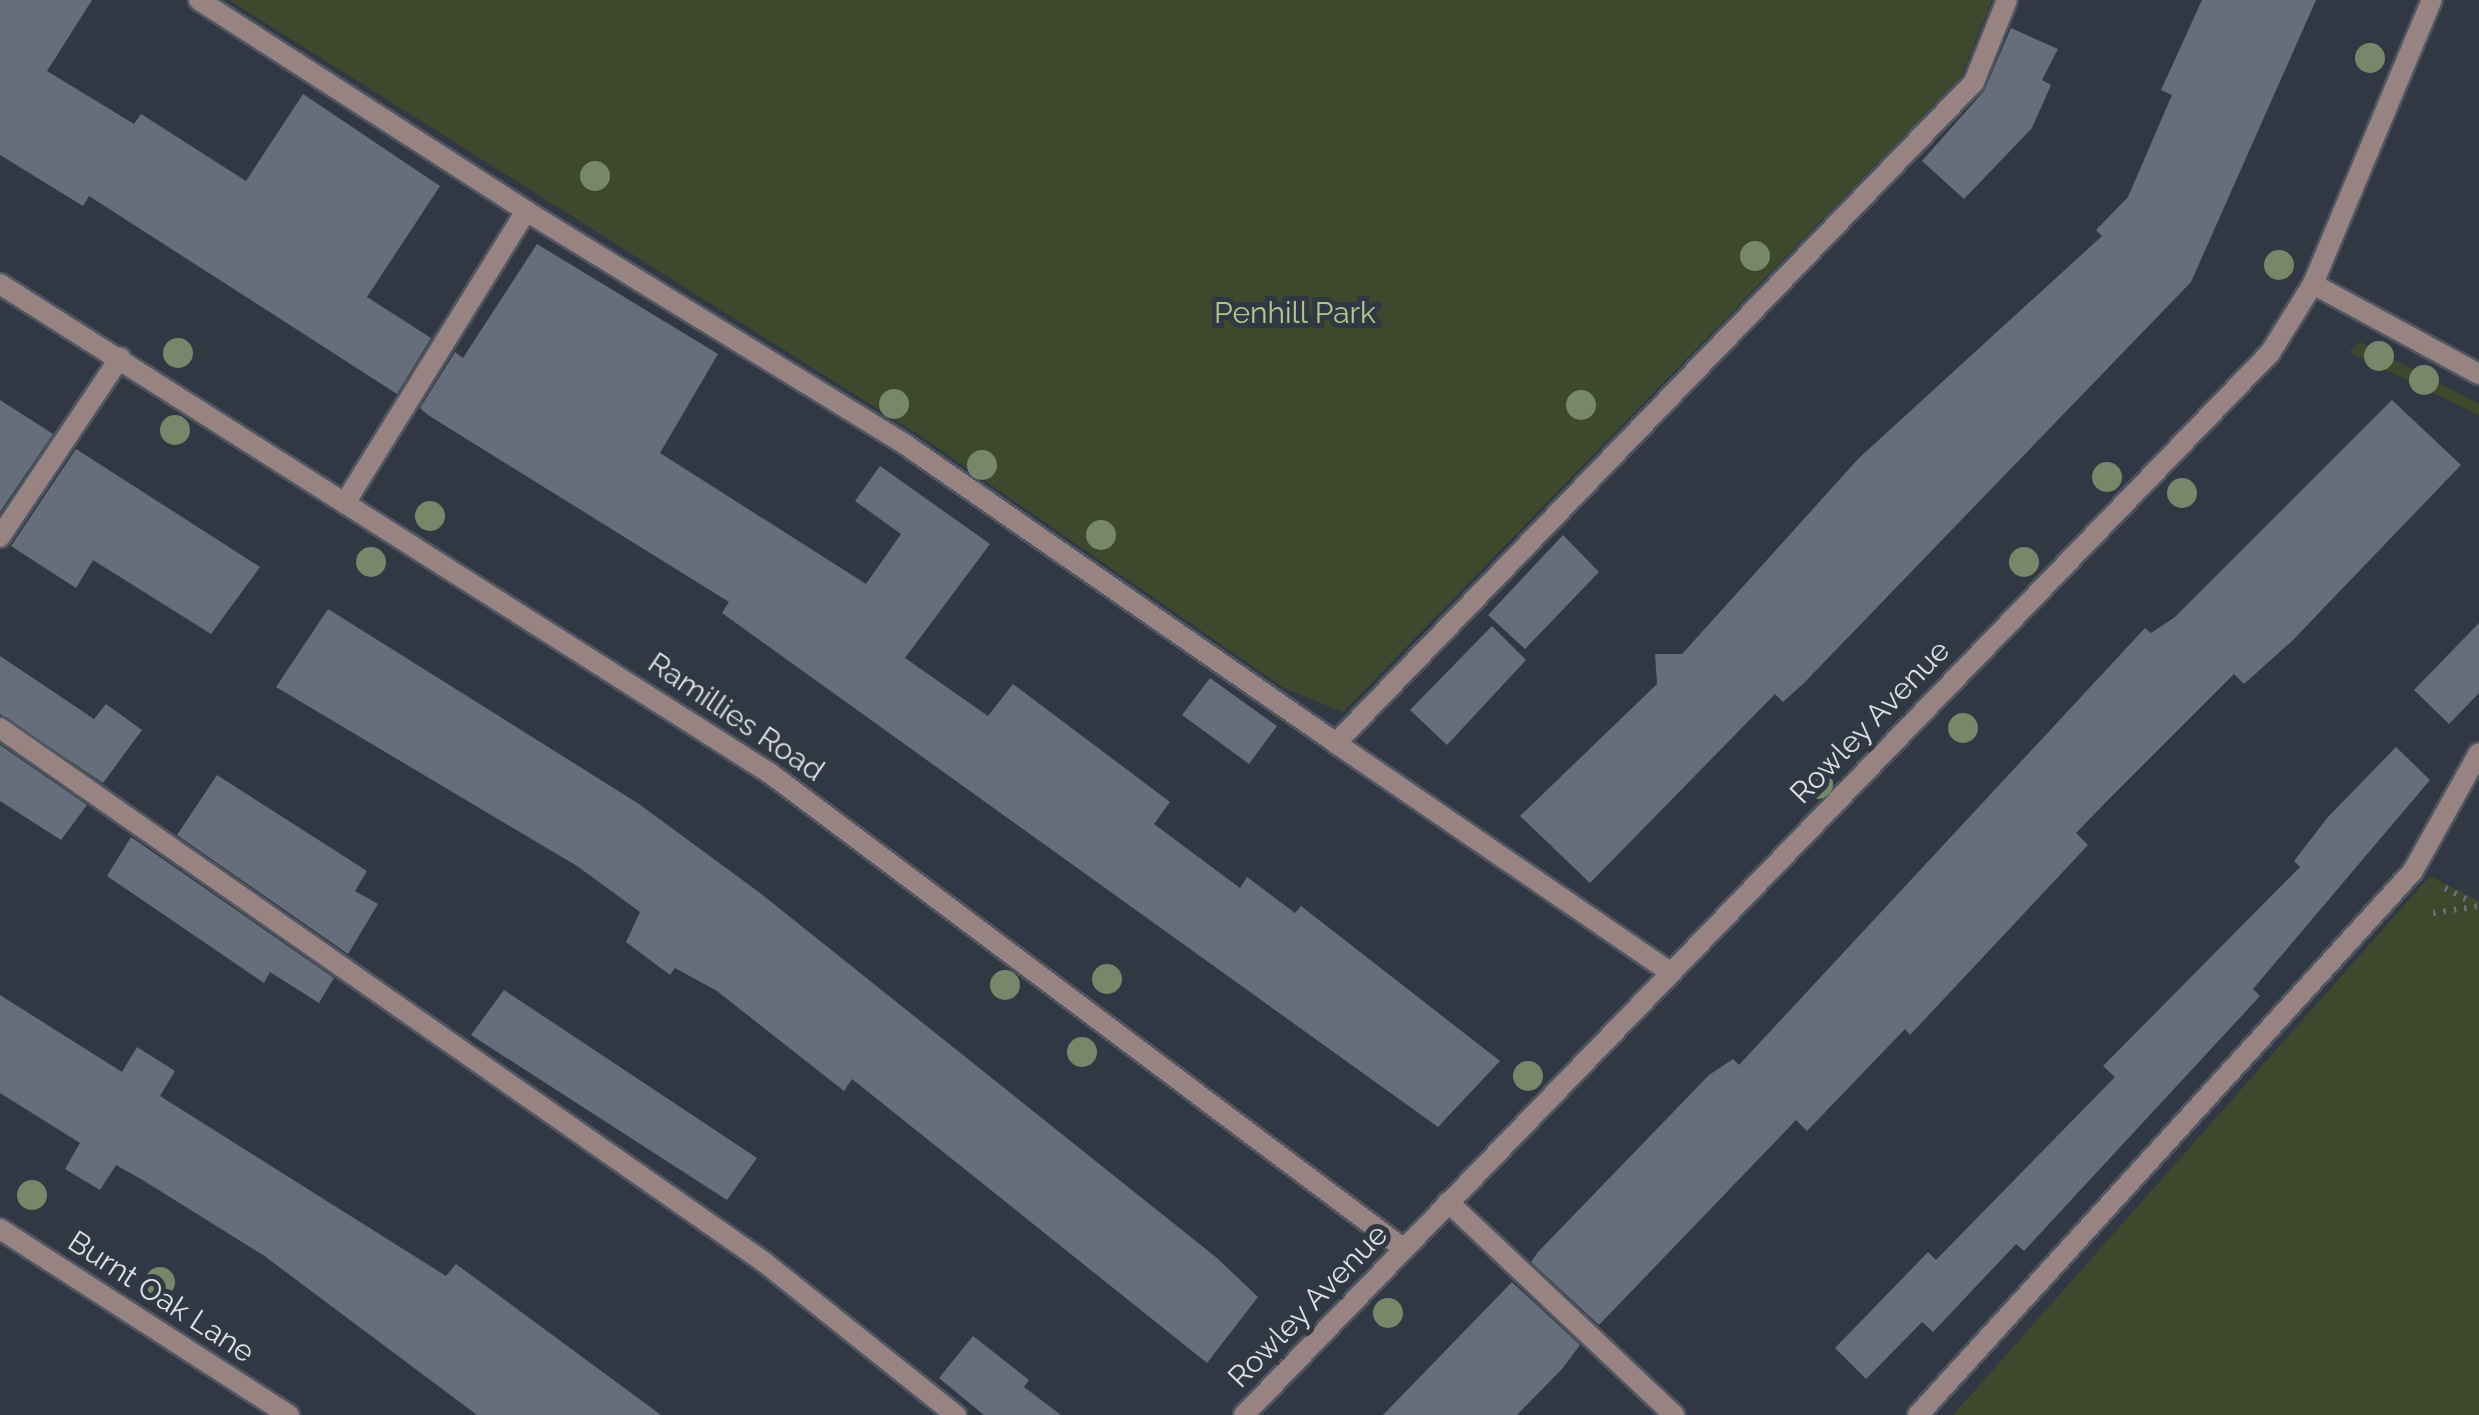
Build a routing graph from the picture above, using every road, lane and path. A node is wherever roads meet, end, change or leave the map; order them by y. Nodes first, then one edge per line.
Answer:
1 (199, 0) edge
2 (2007, 0) edge
3 (2432, 0) edge
4 (526, 212) junction
5 (0, 284) edge
6 (2313, 284) junction
7 (120, 358) junction
8 (2479, 374) edge
9 (345, 502) junction
10 (0, 536) edge
11 (0, 728) edge
12 (1336, 743) junction
13 (2479, 753) edge
14 (2479, 906) edge
15 (2424, 916) dead end
16 (1670, 972) junction
17 (1448, 1202) junction
18 (0, 1229) edge
19 (1404, 1249) junction
20 (289, 1415) edge
21 (956, 1415) edge
22 (1244, 1415) edge
23 (1674, 1415) edge
24 (1918, 1415) edge

1 - 4 street
2 - 12 street
3 - 6 street, Rowley Avenue
4 - 9 street
4 - 12 street
5 - 7 street, Ramillies Road
6 - 8 street
6 - 16 street, Rowley Avenue
7 - 9 street, Ramillies Road
7 - 10 street
9 - 19 street, Ramillies Road
11 - 21 street
12 - 16 street
13 - 24 street
14 - 15 path
16 - 17 street, Rowley Avenue
17 - 19 street, Rowley Avenue
17 - 23 street
18 - 20 street, Burnt Oak Lane
19 - 22 street, Rowley Avenue

